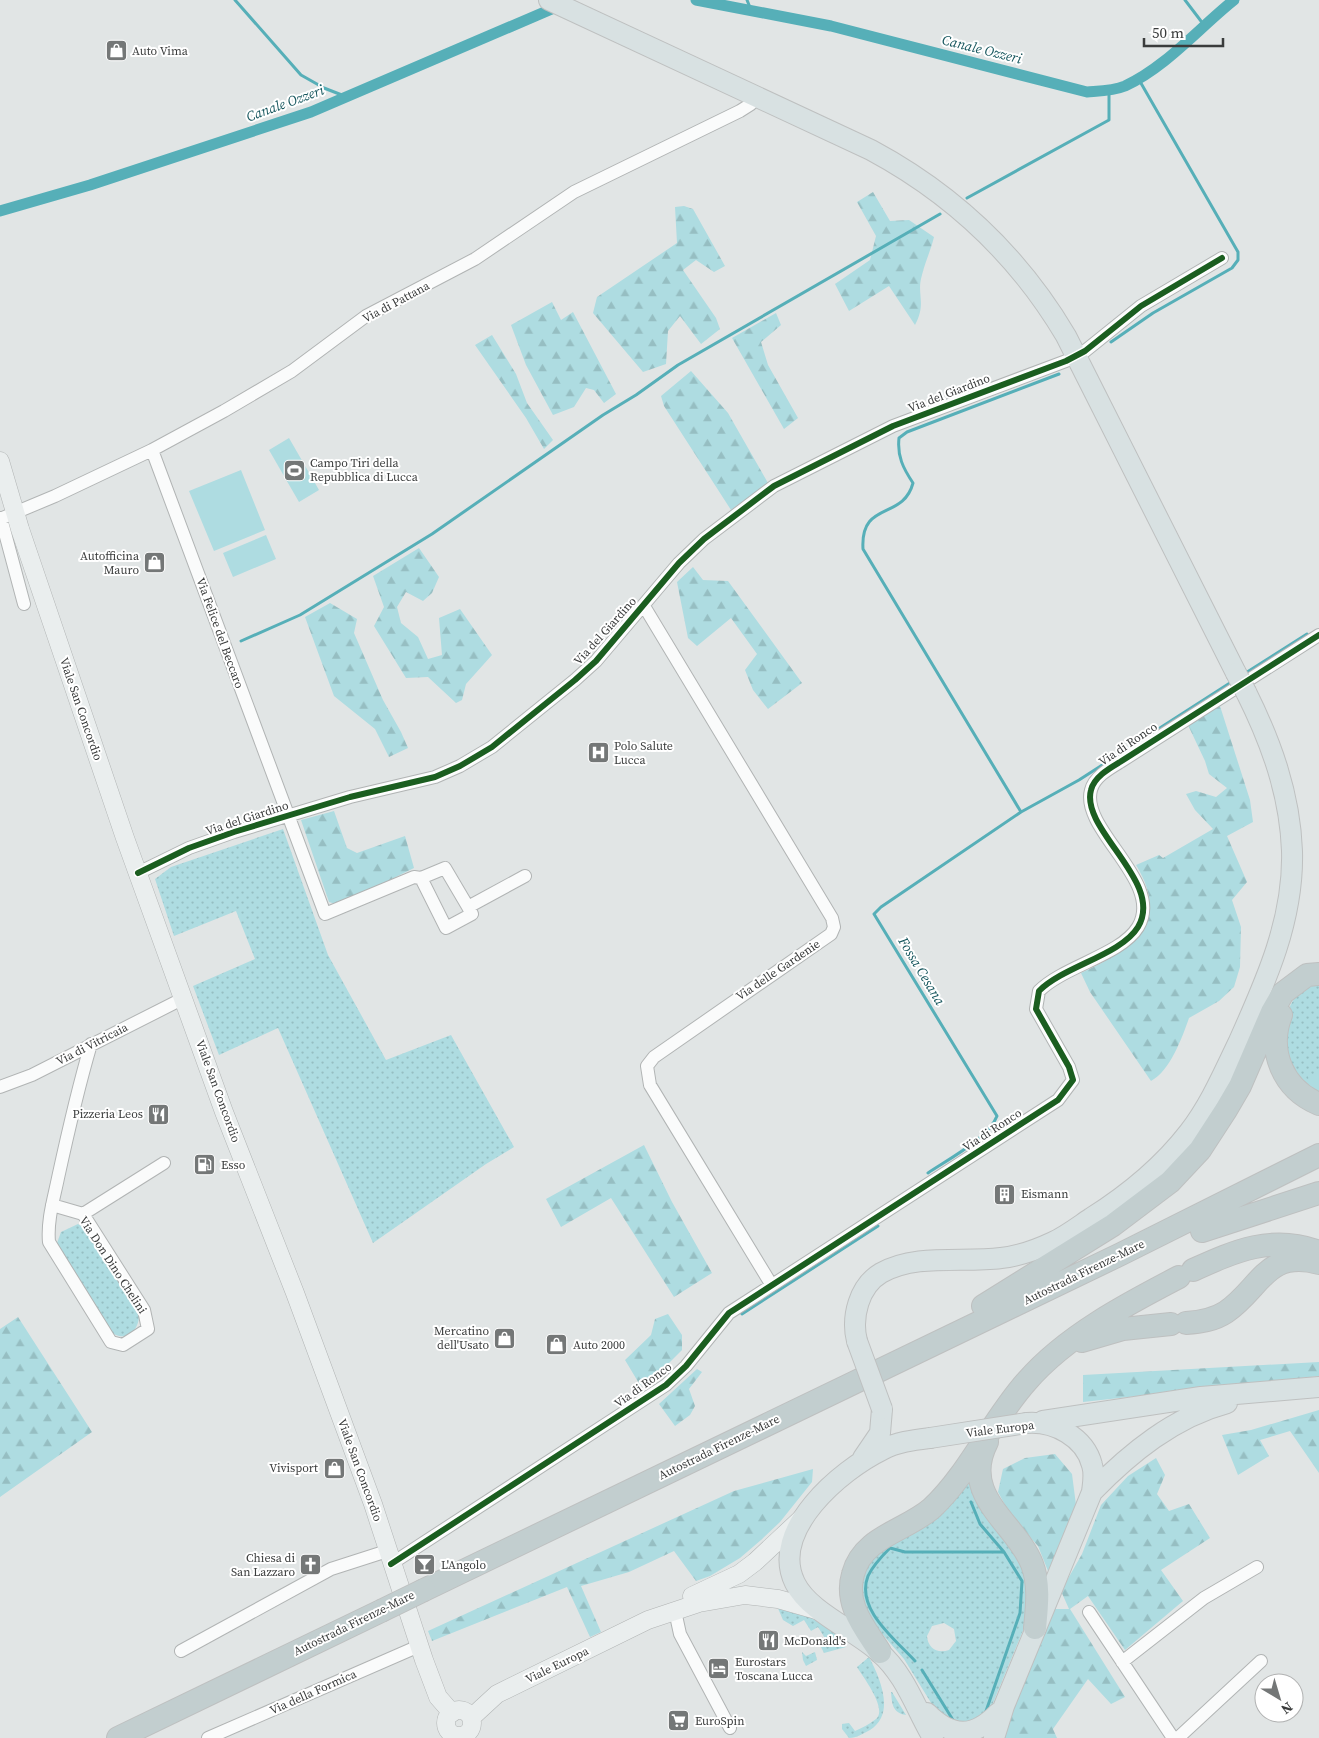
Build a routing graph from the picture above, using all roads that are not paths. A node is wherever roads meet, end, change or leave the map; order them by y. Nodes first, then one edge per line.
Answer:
1 (549, 0) edge
2 (751, 104) dead end
3 (1222, 258) dead end
4 (1085, 351) dead end
5 (1066, 361) dead end
6 (152, 450) junction
7 (0, 461) edge
8 (5, 516) edge
9 (24, 604) dead end
10 (644, 606) junction
11 (1319, 635) edge
12 (288, 816) junction
13 (138, 873) junction
14 (525, 876) dead end
15 (421, 878) junction
16 (468, 907) junction
17 (1319, 975) edge
18 (184, 998) junction
19 (91, 1044) junction
20 (0, 1088) edge
21 (1319, 1104) edge
22 (1319, 1155) edge
23 (164, 1163) dead end
24 (1319, 1172) edge
25 (1319, 1193) edge
26 (52, 1205) junction
27 (83, 1214) junction
28 (1202, 1231) junction
29 (1319, 1252) edge
30 (1319, 1263) edge
31 (772, 1284) junction
32 (1067, 1346) junction
33 (886, 1367) junction
34 (1319, 1387) edge
35 (1265, 1393) junction
36 (882, 1409) junction
37 (1003, 1410) junction
38 (1030, 1423) junction
39 (924, 1439) junction
40 (861, 1462) junction
41 (1092, 1492) junction
42 (807, 1513) junction
43 (389, 1557) junction
44 (1257, 1567) dead end
45 (427, 1596) junction
46 (675, 1611) junction
47 (820, 1611) junction
48 (1089, 1612) dead end
49 (384, 1617) junction
50 (648, 1620) junction
51 (1035, 1628) junction
52 (419, 1646) junction
53 (181, 1651) dead end
54 (880, 1652) junction
55 (1261, 1661) dead end
56 (1122, 1662) junction
57 (905, 1685) junction
58 (1004, 1706) junction
59 (452, 1713) junction
60 (471, 1718) junction
61 (730, 1728) dead end
62 (460, 1737) edge
63 (118, 1738) edge
64 (153, 1738) edge
65 (208, 1738) edge
66 (933, 1738) edge
67 (994, 1738) edge
68 (1173, 1738) edge
69 (1178, 1738) edge

1 - 36 main road, bridge
2 - 6 street, Via di Pattana
3 - 4 street
5 - 10 street, Via del Giardino
6 - 8 street, Via di Pattana
6 - 12 street, Via Felice del Beccaro
7 - 8 main road, Viale San Concordio
8 - 9 street
8 - 13 main road, Viale San Concordio
10 - 12 street, Via del Giardino
10 - 31 street, Via delle Gardenie
11 - 31 street, Via di Ronco
12 - 13 street, Via del Giardino
12 - 15 street
13 - 18 main road, Viale San Concordio
14 - 16 street
15 - 16 street
15 - 16 street
17 - 21 highway
17 - 33 highway
18 - 19 street, Via di Vitricaia
18 - 43 main road, Viale San Concordio
19 - 20 street, Via di Vitricaia
19 - 26 street, Via Don Dino Chelini
22 - 33 highway, Autostrada Firenze-Mare
23 - 27 street
24 - 28 highway, Autostrada Firenze-Mare
25 - 28 highway
26 - 27 street, Via Don Dino Chelini
26 - 27 street, Via Don Dino Chelini
28 - 45 highway, Autostrada Firenze-Mare
29 - 32 highway
30 - 32 highway
31 - 43 street, Via di Ronco
32 - 37 highway
33 - 45 highway, Autostrada Firenze-Mare
34 - 35 main road
35 - 38 main road
35 - 41 main road
36 - 39 main road
36 - 40 main road
37 - 51 highway
37 - 54 highway
38 - 39 main road, Viale Europa, bridge
38 - 41 main road, Viale Europa
39 - 40 main road, Viale Europa
40 - 42 main road, Viale Europa
41 - 51 main road, Viale Europa
42 - 47 main road, Viale Europa
42 - 50 main road, Viale Europa
43 - 52 main road, Viale San Concordio
43 - 53 street, Via di Ronco
44 - 56 street
45 - 49 highway, Autostrada Firenze-Mare, bridge
46 - 47 main road, Viale Europa
46 - 50 main road, Viale Europa
46 - 61 street
47 - 54 main road, Viale Europa
48 - 56 street
49 - 63 highway, Autostrada Firenze-Mare
49 - 64 highway, Autostrada Firenze-Mare
50 - 60 main road, Viale Europa
51 - 58 main road, Viale Europa
52 - 59 main road, Viale San Concordio
52 - 65 street, Via della Formica
54 - 57 main road, Viale Europa
55 - 69 street
56 - 68 street
57 - 58 main road, Viale Europa
57 - 66 main road, Viale Europa
58 - 67 main road, Viale Europa
59 - 60 main road
59 - 62 main road
60 - 62 main road

